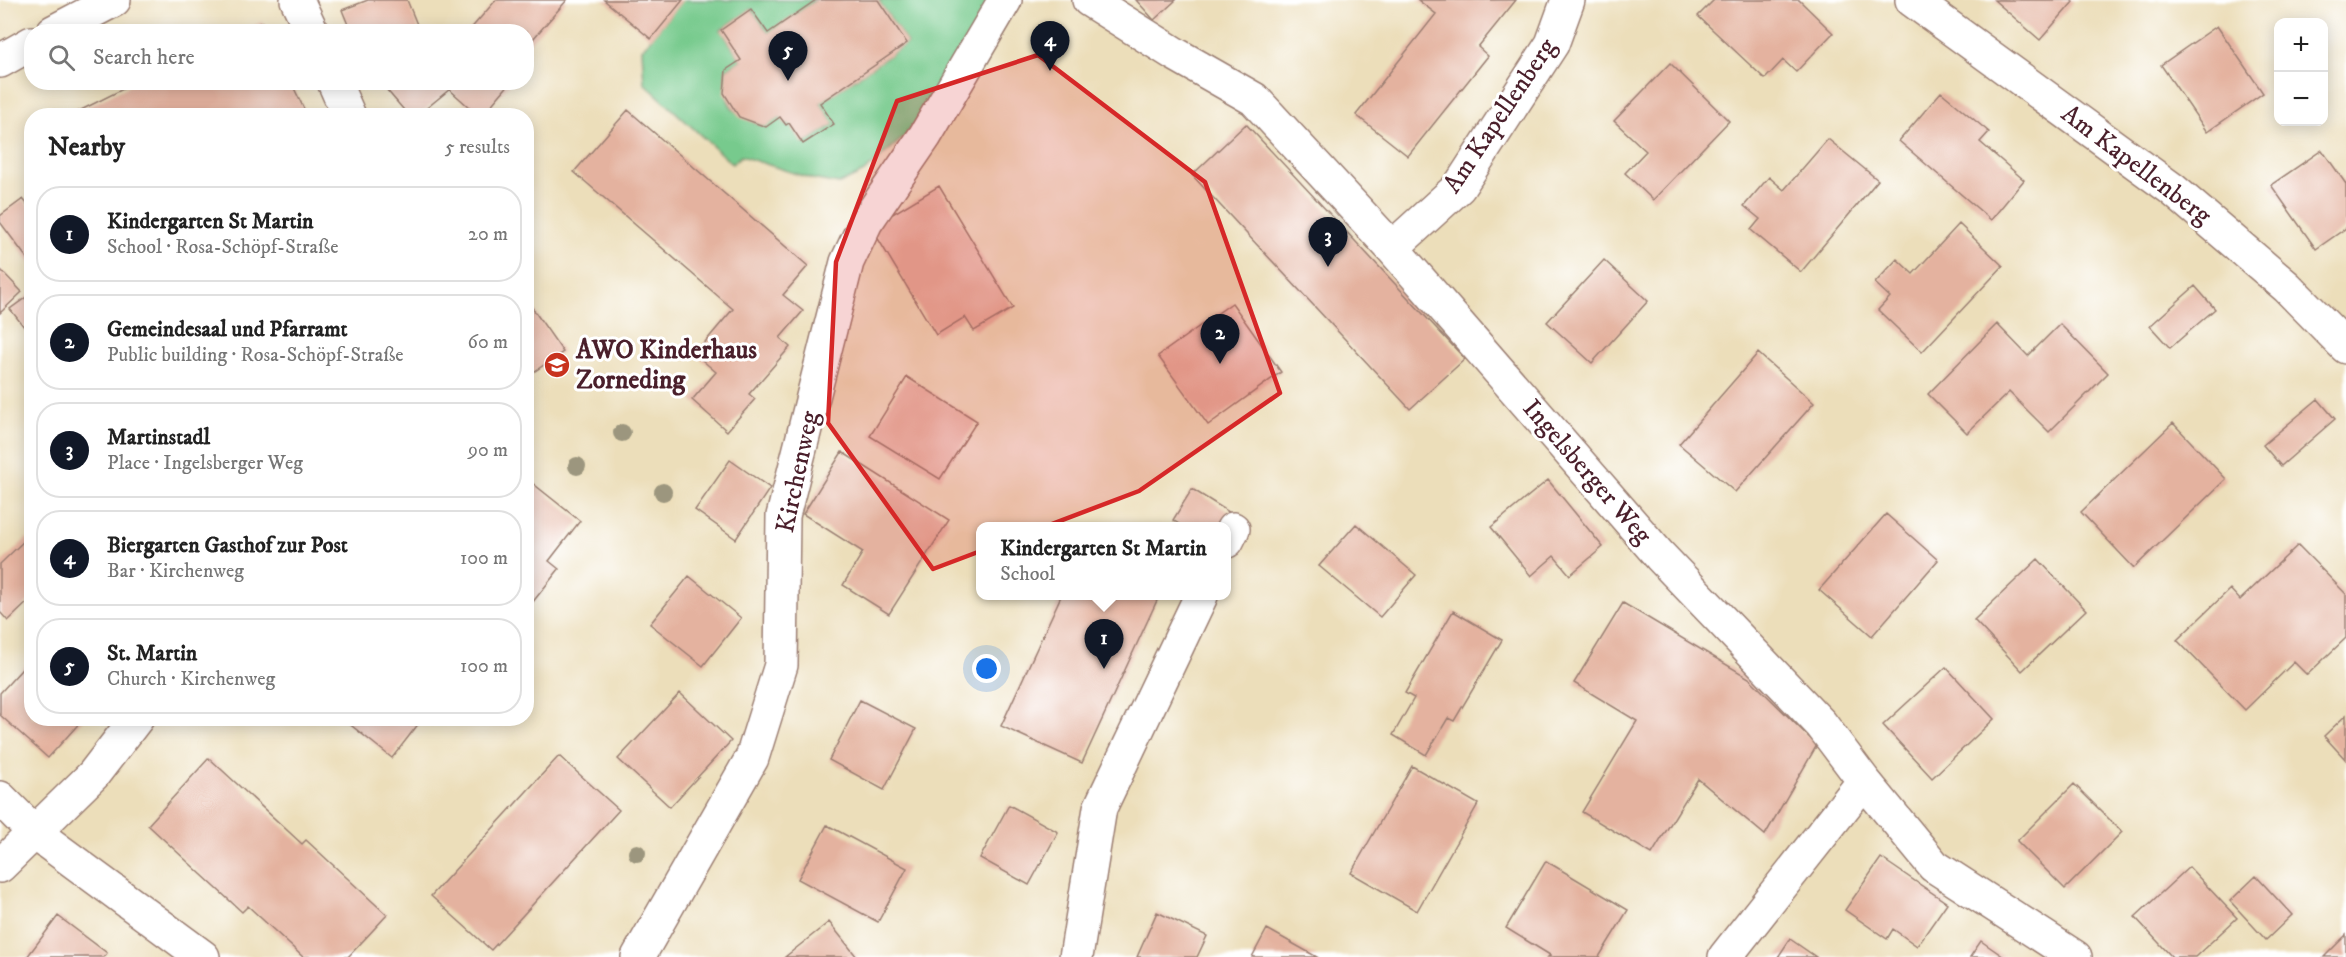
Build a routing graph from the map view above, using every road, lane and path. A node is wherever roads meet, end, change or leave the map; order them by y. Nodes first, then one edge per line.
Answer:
1 (114, 0) edge
2 (297, 0) edge
3 (1005, 0) edge
4 (1089, 0) edge
5 (1568, 0) edge
6 (1912, 0) edge
7 (68, 24) edge
8 (308, 24) edge
9 (24, 48) edge
10 (0, 61) edge
11 (338, 90) edge
12 (345, 108) edge
13 (1392, 248) junction
14 (2346, 347) edge
15 (1199, 600) edge
16 (131, 726) edge
17 (1864, 781) junction
18 (0, 798) edge
19 (35, 832) junction
20 (0, 866) edge
21 (203, 957) edge
22 (638, 957) edge
23 (1076, 957) edge
24 (1725, 957) edge
25 (2074, 957) edge

1 - 7 street
2 - 8 street
3 - 22 street, Kirchenweg
4 - 13 street, Ingelsberger Weg
5 - 13 street, Am Kapellenberg
6 - 14 street, Am Kapellenberg
9 - 10 street
11 - 12 street
13 - 17 street, Ingelsberger Weg
15 - 23 street
16 - 19 street
17 - 24 street
17 - 25 street, Ingelsberger Weg
18 - 19 street
19 - 20 street
19 - 21 street

